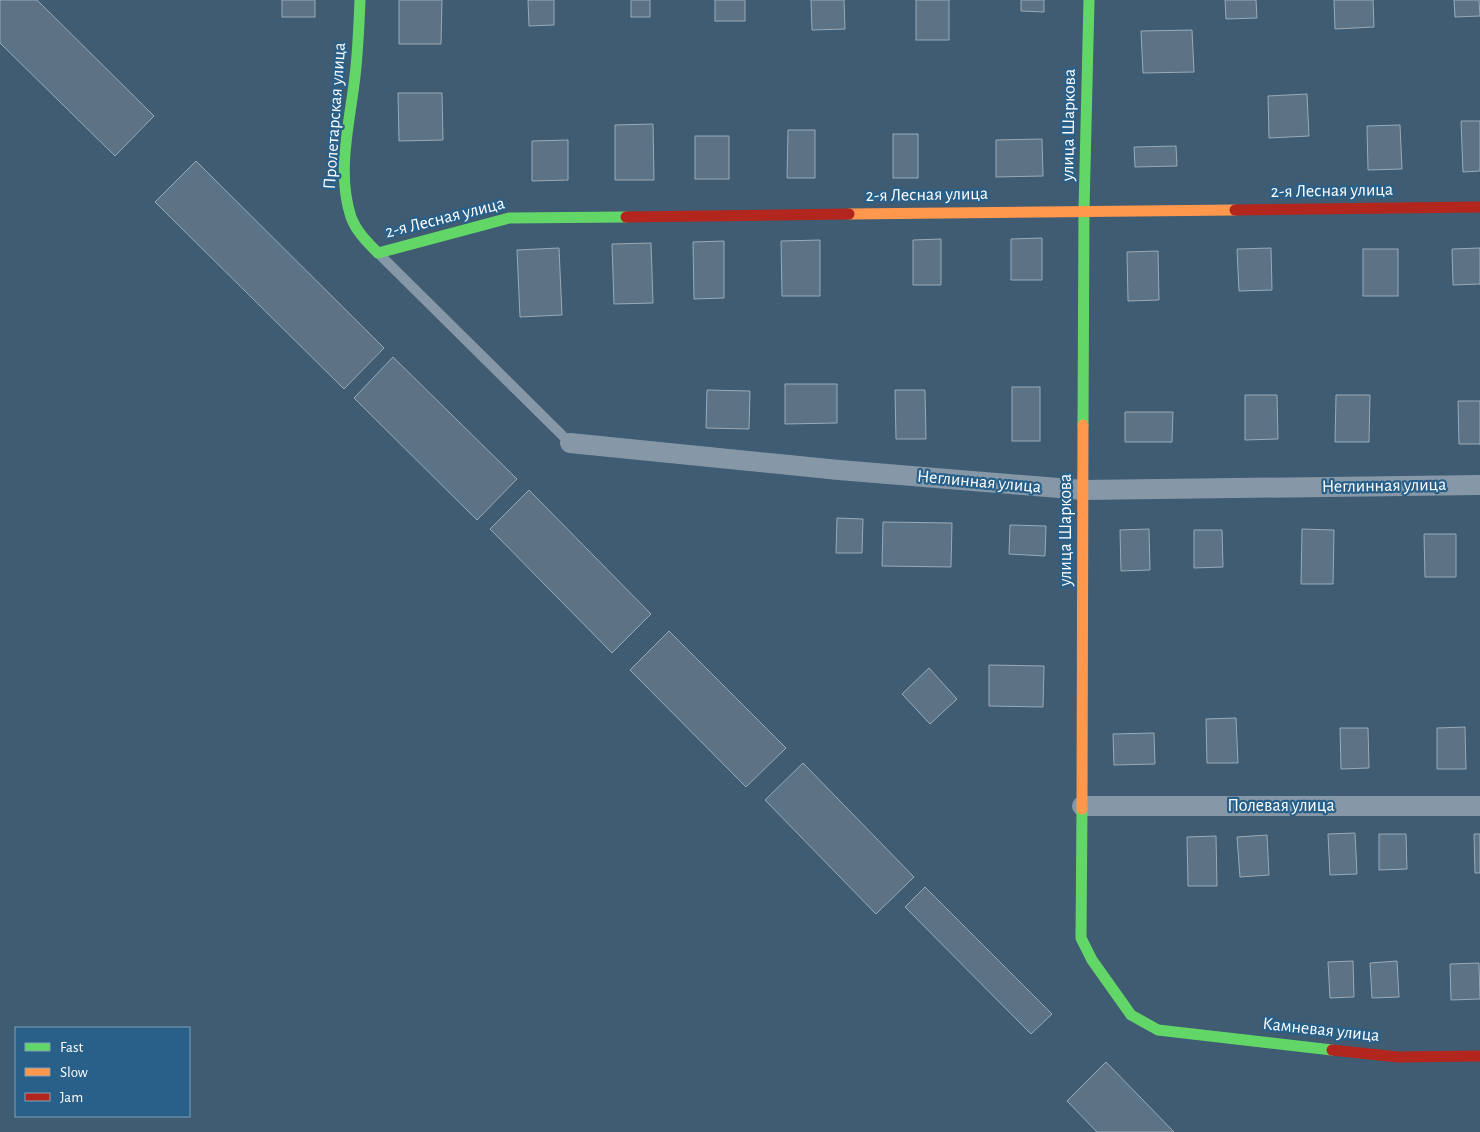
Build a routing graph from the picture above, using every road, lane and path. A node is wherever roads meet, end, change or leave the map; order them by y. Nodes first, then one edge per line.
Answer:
1 (360, 0) edge
2 (1089, 0) edge
3 (1480, 207) edge
4 (1084, 210) junction
5 (378, 253) junction
6 (570, 443) joint
7 (1480, 485) edge
8 (1083, 490) junction
9 (1082, 806) junction
10 (1480, 806) edge
11 (1158, 1030) joint
12 (1480, 1056) edge

1 - 5 street, Пролетарская улица
2 - 4 street, улица Шаркова
3 - 4 street, 2-я Лесная улица
4 - 5 street, 2-я Лесная улица
4 - 8 street, улица Шаркова
5 - 6 lane
6 - 8 street, Неглинная улица
7 - 8 street, Неглинная улица
8 - 9 street, улица Шаркова
9 - 10 street, Полевая улица
9 - 11 street, улица Шаркова
11 - 12 street, Камневая улица

